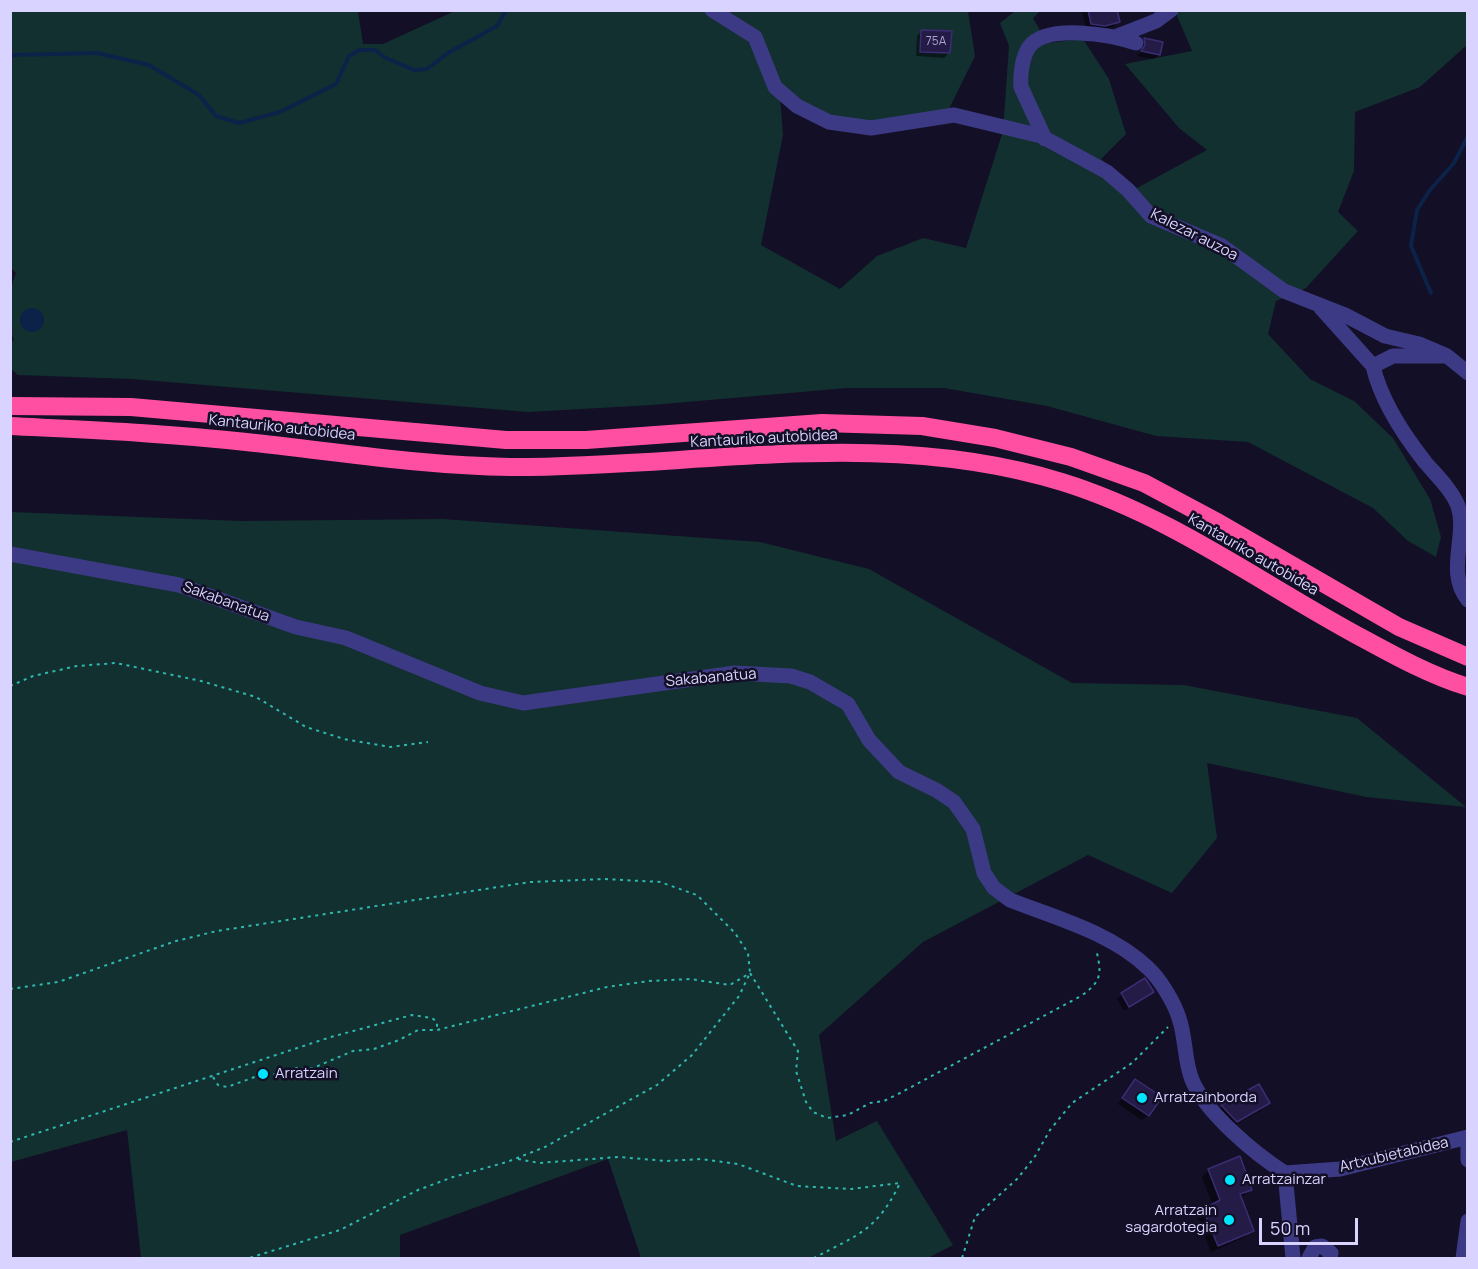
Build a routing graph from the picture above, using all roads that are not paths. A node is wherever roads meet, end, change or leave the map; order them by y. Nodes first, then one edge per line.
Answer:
1 (712, 10) edge
2 (1171, 10) edge
3 (1115, 37) junction
4 (1136, 43) dead end
5 (1045, 138) junction
6 (1314, 302) junction
7 (1447, 356) junction
8 (1373, 366) junction
9 (1467, 373) edge
10 (10, 406) edge
11 (10, 426) edge
12 (10, 554) edge
13 (1467, 600) edge
14 (1467, 657) edge
15 (1467, 687) edge
16 (1467, 1137) edge
17 (1467, 1144) edge
18 (1467, 1160) edge
19 (1285, 1173) junction
20 (1467, 1221) edge
21 (1293, 1258) edge
22 (1309, 1258) edge
23 (1330, 1258) edge
24 (1463, 1258) edge

1 - 5 street, Kalezar auzoa
2 - 3 street
3 - 4 street
3 - 5 street
5 - 6 street, Kalezar auzoa
6 - 7 street, Kalezar auzoa
6 - 8 street, Kalezar auzoa
7 - 8 street
7 - 9 street, Kalezar auzoa
8 - 13 street, Kalezar auzoa
10 - 14 highway, Kantauriko autobidea
11 - 15 highway, Kantauriko autobidea
12 - 19 street, Sakabanatua
16 - 19 street, Artxubietabidea
17 - 18 street
19 - 21 street
20 - 24 street
22 - 23 street

